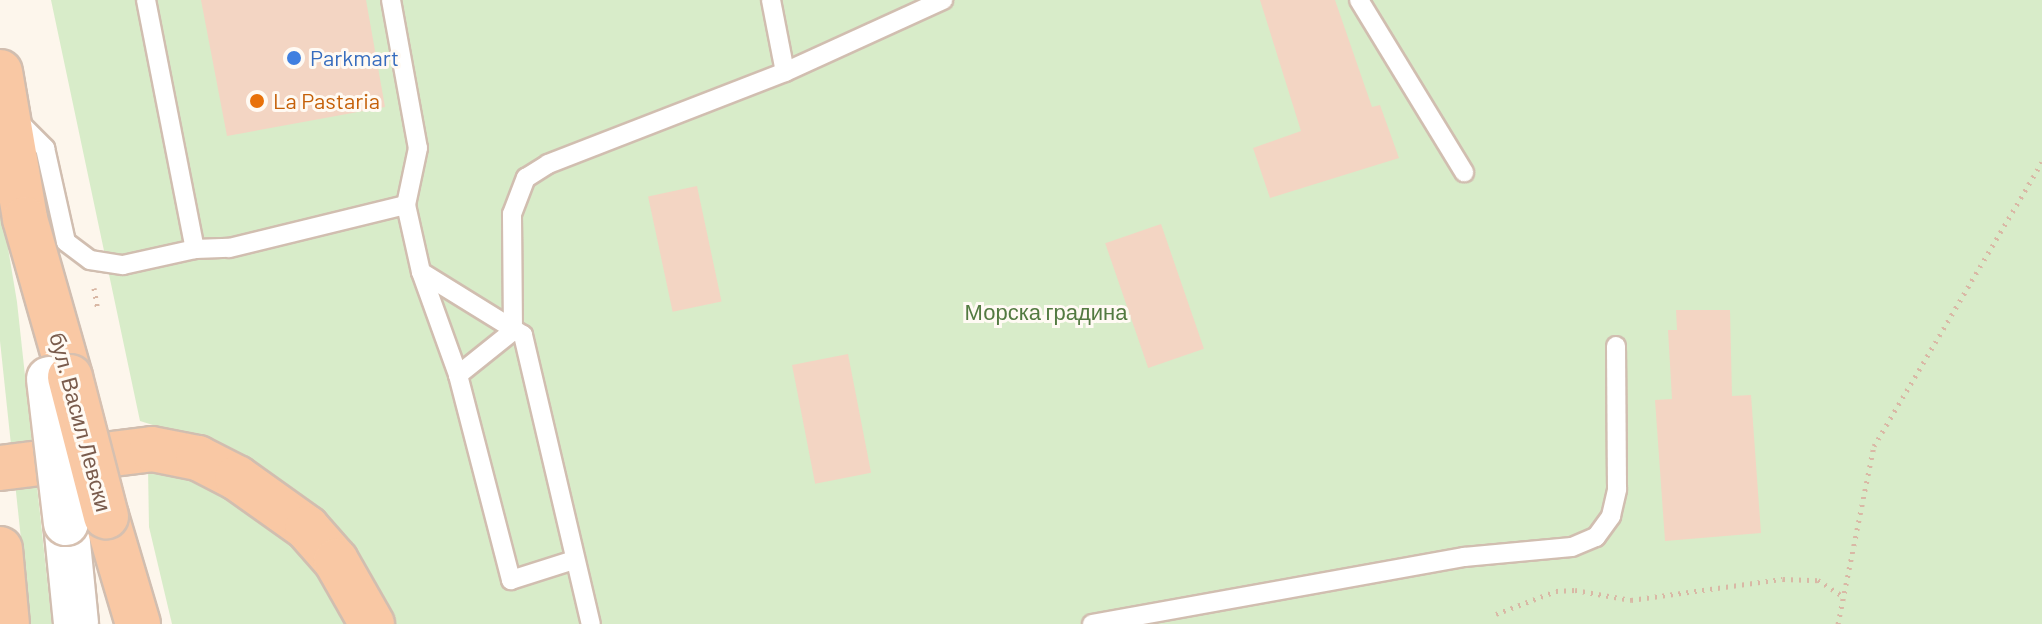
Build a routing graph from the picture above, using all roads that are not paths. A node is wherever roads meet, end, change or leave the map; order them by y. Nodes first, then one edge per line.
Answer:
1 (146, 0) edge
2 (391, 0) edge
3 (771, 0) edge
4 (943, 0) edge
5 (1359, 0) edge
6 (785, 72) junction
7 (3, 91) edge
8 (1464, 172) dead end
9 (406, 205) junction
10 (195, 249) junction
11 (421, 272) junction
12 (513, 331) junction
13 (1616, 346) dead end
14 (458, 375) junction
15 (0, 468) edge
16 (86, 520) junction
17 (0, 549) edge
18 (574, 560) junction
19 (7, 624) edge
20 (76, 624) edge
21 (138, 624) edge
22 (372, 624) edge
23 (591, 624) edge
24 (1092, 624) edge

1 - 10 lane
2 - 9 lane
3 - 6 lane
4 - 6 lane
5 - 8 lane
6 - 12 lane
7 - 10 lane
7 - 16 highway, бул. Васил Левски, bridge
9 - 10 lane
9 - 11 lane
11 - 12 lane
11 - 14 lane
12 - 14 lane
12 - 18 lane
13 - 24 lane
14 - 18 lane
15 - 22 highway
16 - 20 main road
16 - 21 highway, бул. Васил Левски
17 - 19 highway
18 - 23 lane

